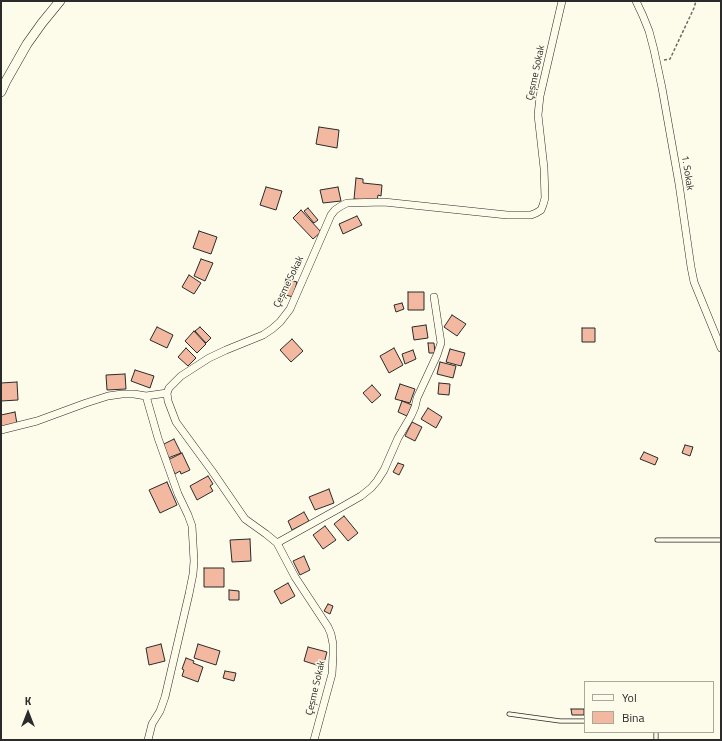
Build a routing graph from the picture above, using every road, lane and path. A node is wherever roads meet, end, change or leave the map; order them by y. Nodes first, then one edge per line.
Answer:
1 (60, 1) edge
2 (562, 1) edge
3 (636, 1) edge
4 (696, 1) edge
5 (657, 62) junction
6 (1, 92) edge
7 (434, 297) dead end
8 (721, 348) edge
9 (167, 393) junction
10 (146, 396) junction
11 (1, 430) edge
12 (657, 540) dead end
13 (721, 540) edge
14 (277, 542) junction
15 (509, 714) dead end
16 (584, 721) edge
17 (148, 740) edge
18 (314, 740) edge

1 - 6 street
2 - 9 street, Çeşme Sokak
3 - 5 street, 1. Sokak
4 - 5 path
5 - 8 street, 1. Sokak
7 - 14 street
9 - 10 street
9 - 14 street, Çeşme Sokak
10 - 11 street
10 - 17 street
12 - 13 lane
14 - 18 street, Çeşme Sokak
15 - 16 lane

